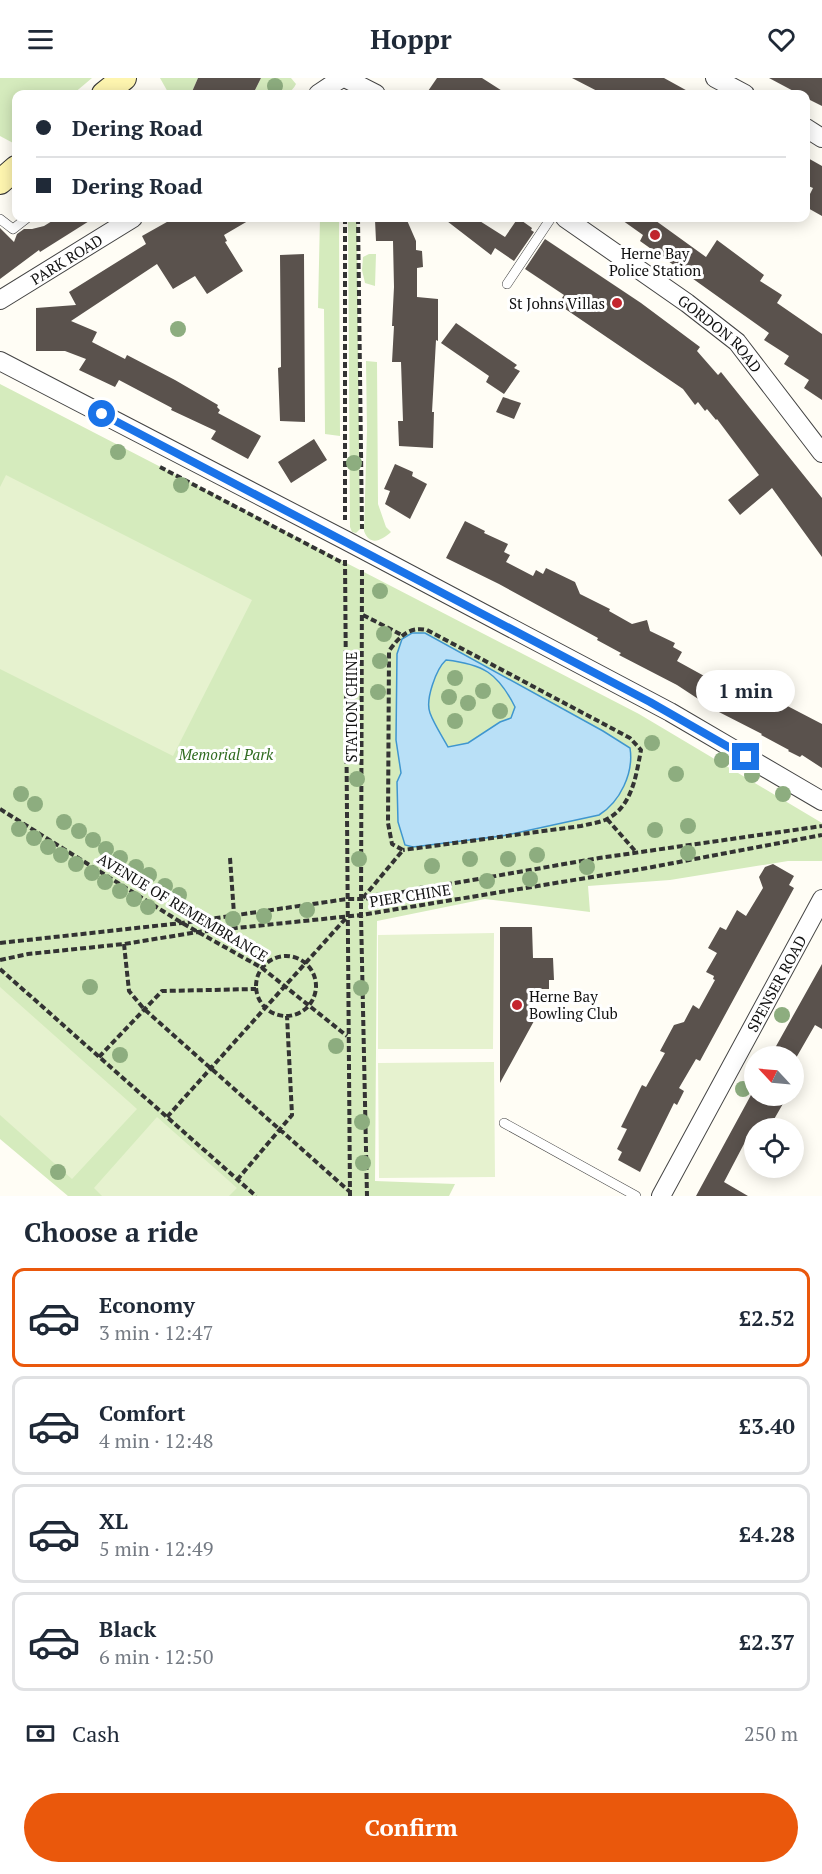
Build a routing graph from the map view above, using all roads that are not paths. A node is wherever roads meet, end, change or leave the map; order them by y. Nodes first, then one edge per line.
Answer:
1 (124, 78) edge
2 (344, 78) edge
3 (717, 78) edge
4 (109, 90) edge
5 (324, 90) edge
6 (368, 90) edge
7 (738, 90) edge
8 (12, 172) edge
9 (0, 182) edge
10 (0, 219) edge
11 (22, 222) edge
12 (127, 222) edge
13 (548, 222) edge
14 (571, 222) edge
15 (507, 284) dead end
16 (0, 300) edge
17 (0, 361) edge
18 (822, 453) edge
19 (822, 801) edge
20 (822, 899) edge
21 (504, 1124) dead end
22 (636, 1196) edge
23 (661, 1196) edge

1 - 4 street
2 - 5 street
2 - 6 street
3 - 7 street
8 - 9 street
10 - 11 lane
12 - 16 street, PARK ROAD
13 - 15 lane
14 - 18 street, GORDON ROAD
17 - 19 street
20 - 23 street, SPENSER ROAD
21 - 22 lane

